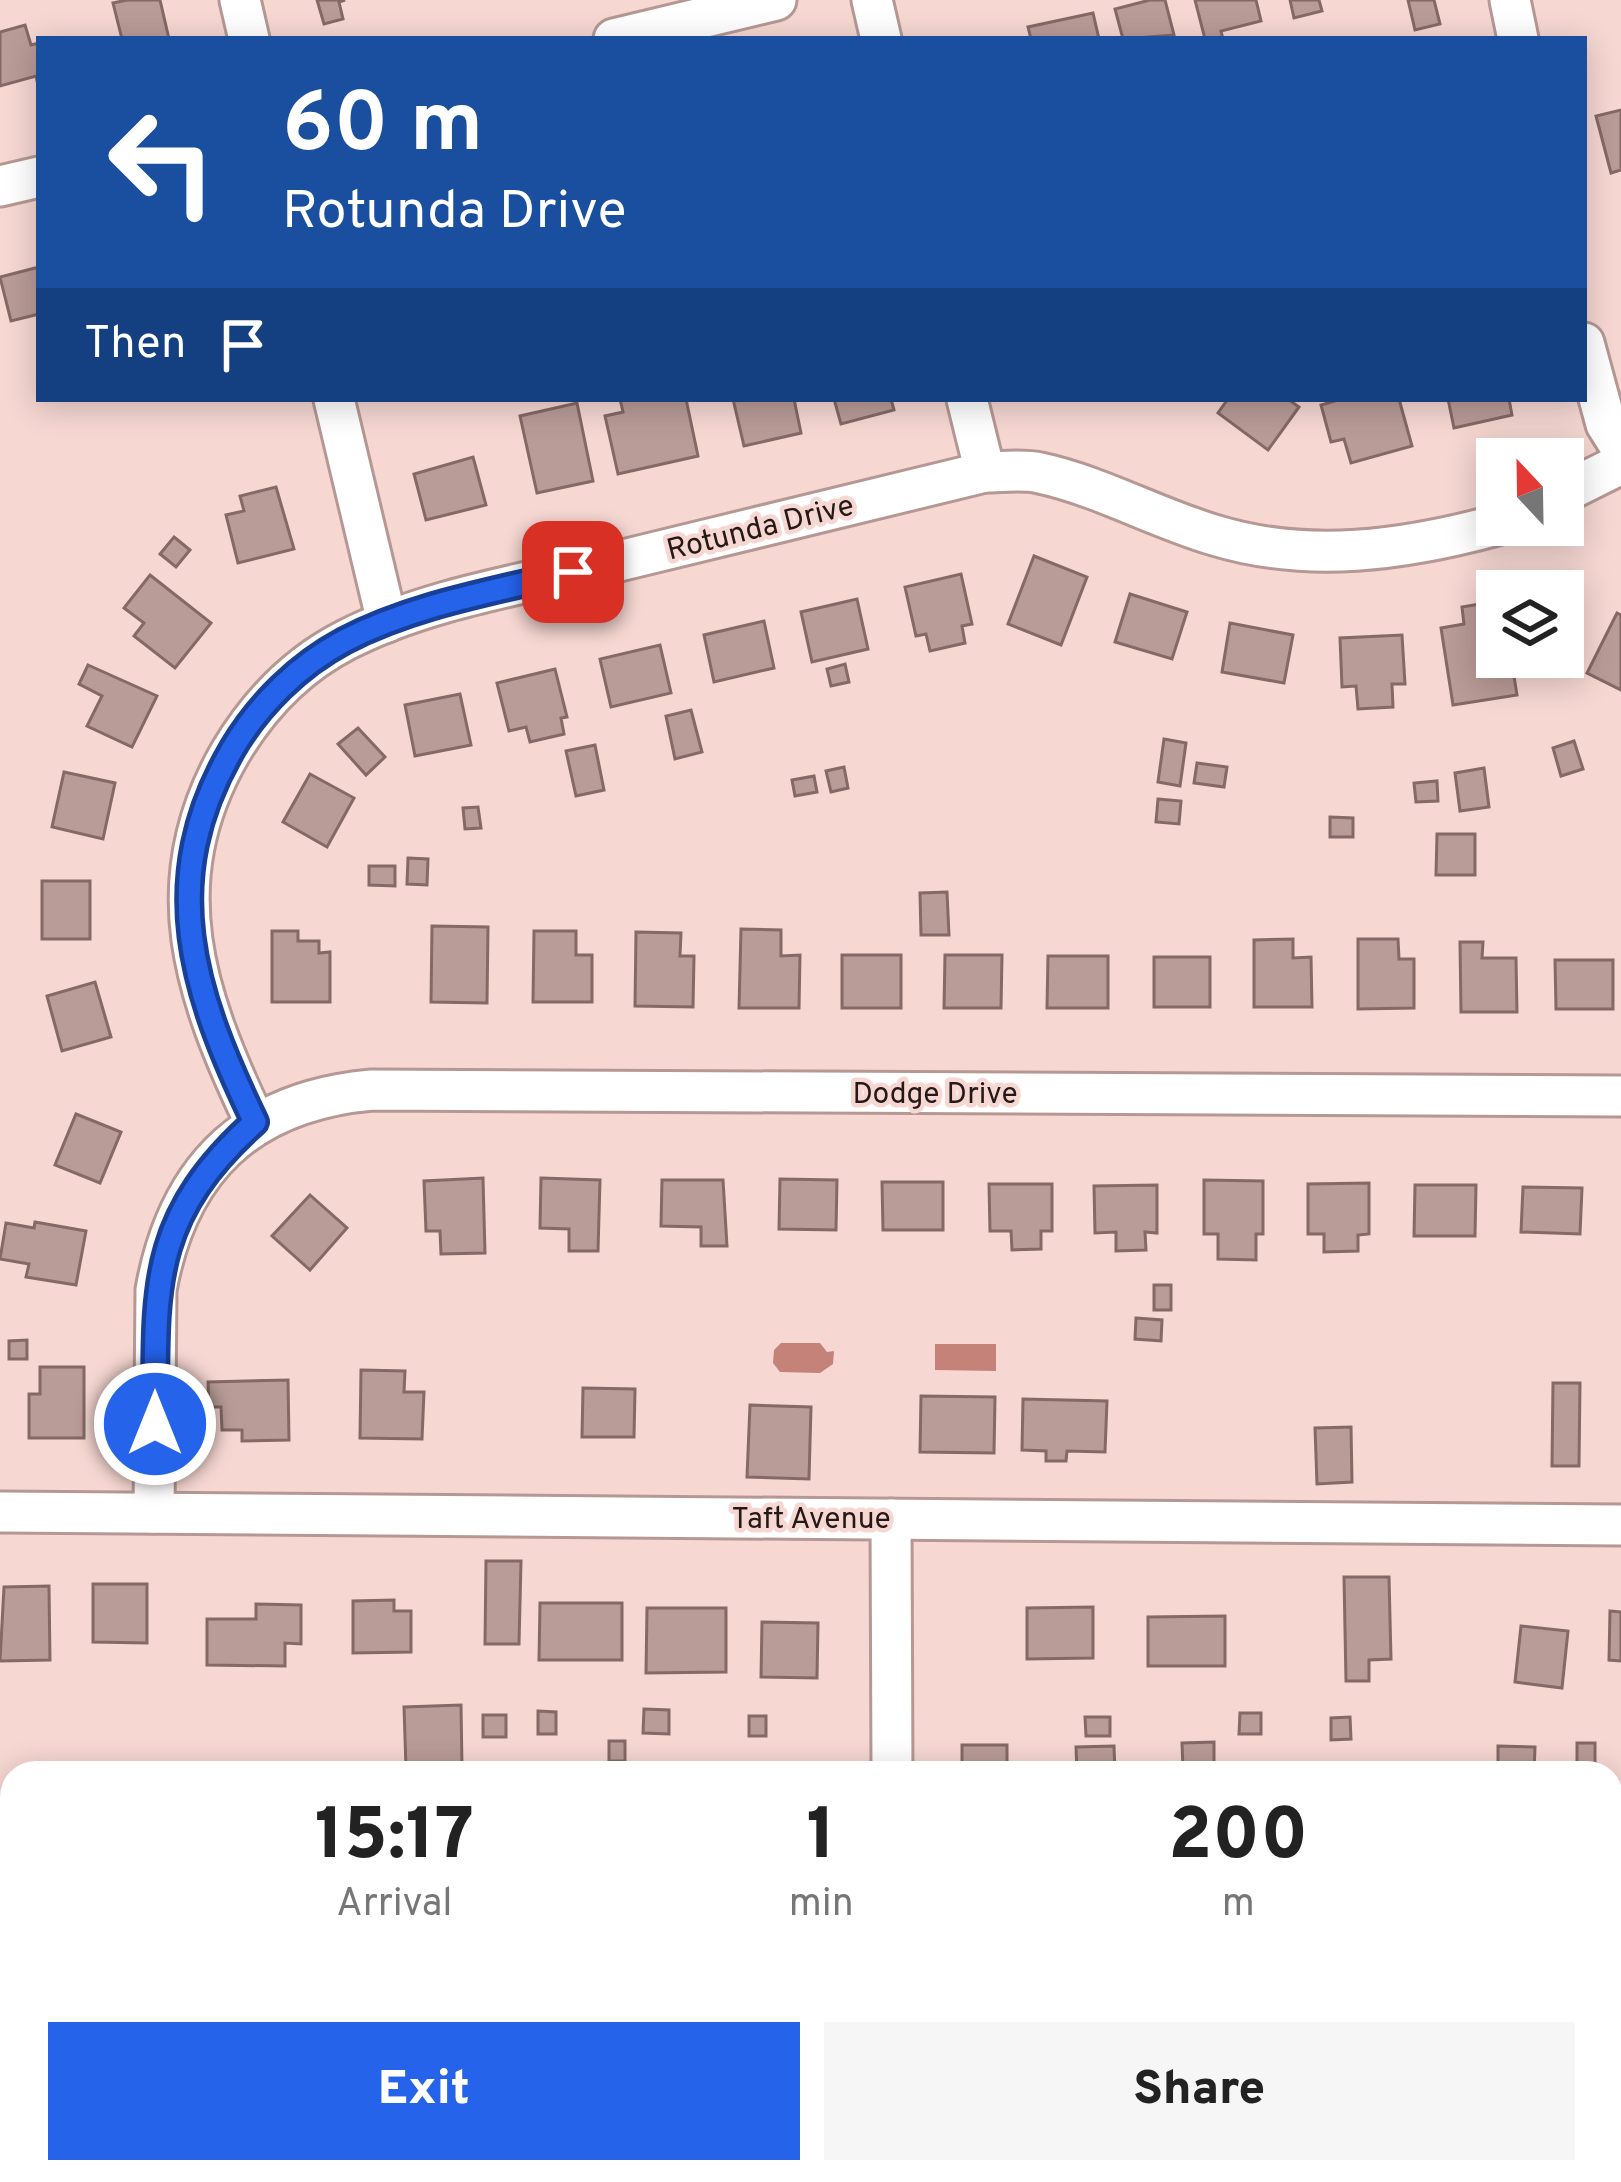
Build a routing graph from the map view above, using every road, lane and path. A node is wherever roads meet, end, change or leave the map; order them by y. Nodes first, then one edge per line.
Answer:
1 (240, 0) edge
2 (776, 0) edge
3 (872, 0) edge
4 (1510, 0) edge
5 (248, 36) edge
6 (626, 36) edge
7 (880, 36) edge
8 (1517, 36) edge
9 (36, 178) edge
10 (0, 186) edge
11 (1587, 354) edge
12 (335, 402) edge
13 (969, 402) edge
14 (1621, 448) edge
15 (1621, 464) edge
16 (985, 472) junction
17 (1584, 482) edge
18 (1476, 531) edge
19 (387, 622) junction
20 (1621, 1096) edge
21 (255, 1122) junction
22 (0, 1511) edge
23 (154, 1513) junction
24 (891, 1519) junction
25 (1621, 1526) edge
26 (892, 1761) edge

1 - 5 street
2 - 6 street
3 - 7 street
4 - 8 street
9 - 10 street
11 - 14 street
12 - 19 street
13 - 16 street
15 - 17 street
16 - 18 street, Rotunda Drive
16 - 19 street, Rotunda Drive
19 - 21 street, Rotunda Drive
20 - 21 street, Dodge Drive
21 - 23 street
22 - 23 street, Taft Avenue
23 - 24 street, Taft Avenue
24 - 25 street, Taft Avenue
24 - 26 street

